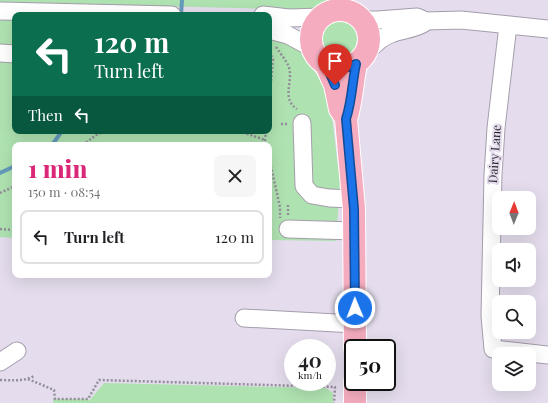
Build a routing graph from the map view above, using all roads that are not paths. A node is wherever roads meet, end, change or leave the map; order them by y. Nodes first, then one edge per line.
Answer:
1 (153, 0) edge
2 (330, 10) edge
3 (0, 11) edge
4 (38, 12) edge
5 (154, 12) edge
6 (358, 12) edge
7 (272, 16) edge
8 (426, 21) junction
9 (508, 25) junction
10 (548, 29) edge
11 (272, 37) edge
12 (0, 53) edge
13 (12, 54) edge
14 (319, 56) junction
15 (361, 58) junction
16 (301, 117) road end
17 (346, 119) junction
18 (353, 199) junction
19 (284, 225) road end
20 (354, 230) junction
21 (244, 318) dead end
22 (355, 324) junction
23 (355, 339) edge
24 (17, 351) dead end
25 (548, 355) edge
26 (0, 362) edge
27 (355, 391) edge
28 (355, 403) edge

1 - 5 street
2 - 6 main road
2 - 7 street
2 - 14 main road
3 - 4 street
6 - 8 street
6 - 15 main road
8 - 9 street
8 - 15 street
9 - 10 street
9 - 25 street, Dairy Lane
11 - 14 street
12 - 13 street
14 - 15 main road
14 - 17 main road
15 - 17 main road
16 - 18 street
17 - 18 main road
18 - 20 main road
19 - 20 street
20 - 22 main road
21 - 22 street
22 - 23 main road
24 - 26 street
27 - 28 main road

